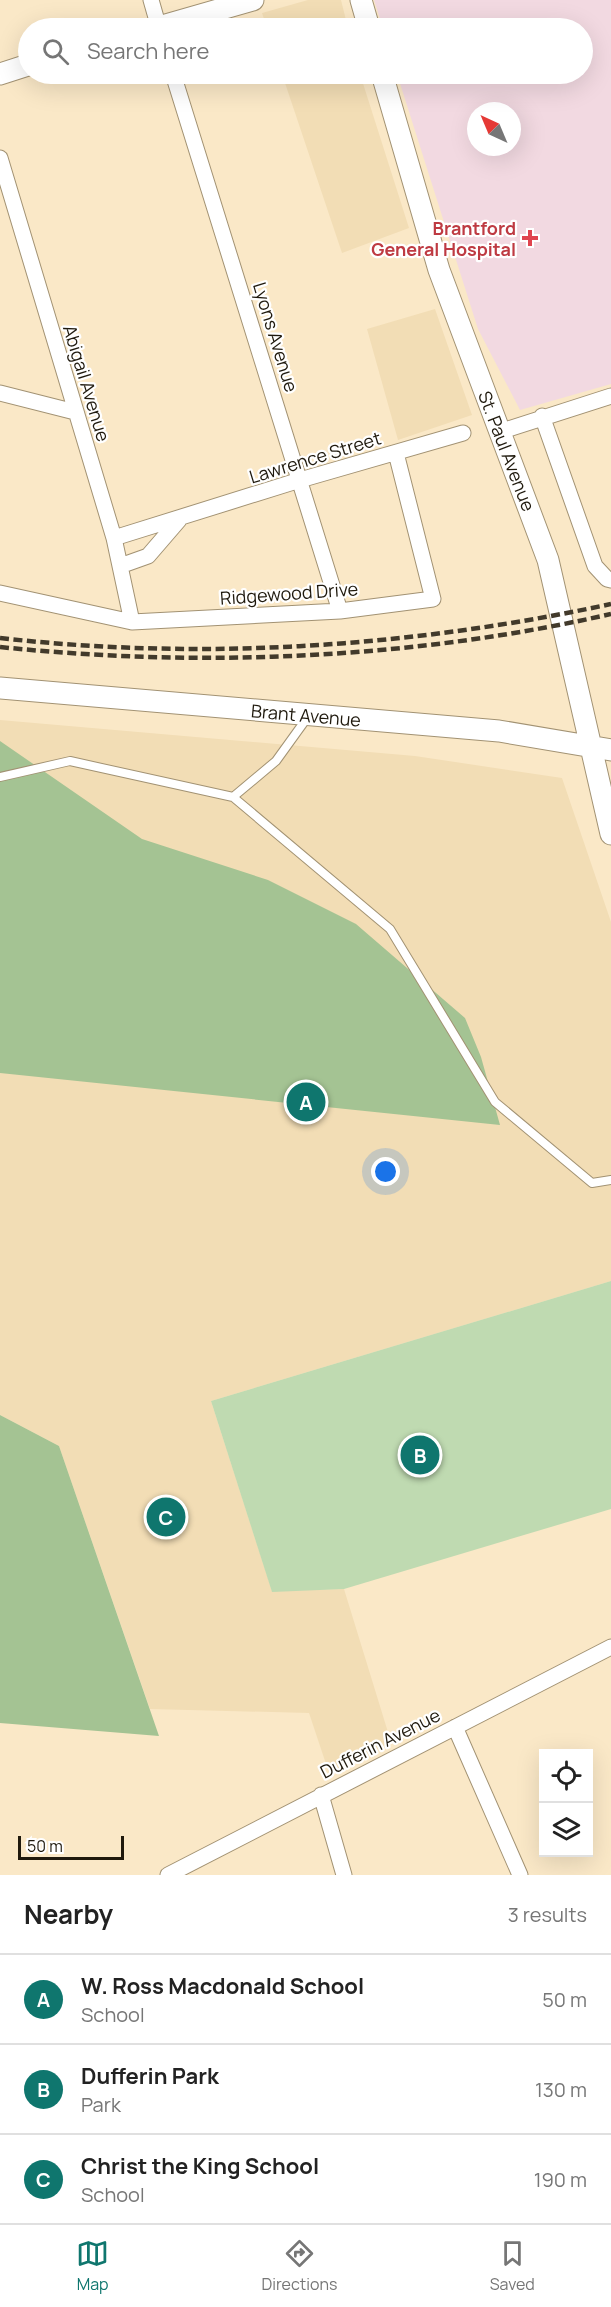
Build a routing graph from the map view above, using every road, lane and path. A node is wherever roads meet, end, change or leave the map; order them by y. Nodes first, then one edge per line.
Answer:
1 (151, 0) edge
2 (252, 0) edge
3 (361, 0) edge
4 (156, 18) edge
5 (192, 18) edge
6 (366, 18) edge
7 (18, 69) edge
8 (0, 74) edge
9 (176, 84) edge
10 (385, 84) edge
11 (0, 158) edge
12 (0, 393) edge
13 (611, 396) edge
14 (75, 412) junction
15 (542, 416) junction
16 (500, 432) junction
17 (463, 433) dead end
18 (396, 453) junction
19 (300, 480) junction
20 (179, 520) junction
21 (114, 538) junction
22 (120, 566) junction
23 (609, 580) edge
24 (0, 593) edge
25 (340, 611) junction
26 (132, 622) junction
27 (0, 688) edge
28 (310, 715) junction
29 (590, 746) junction
30 (611, 750) edge
31 (0, 777) edge
32 (233, 797) junction
33 (611, 834) edge
34 (611, 1180) edge
35 (611, 1647) edge
36 (455, 1727) junction
37 (321, 1795) junction
38 (168, 1875) edge
39 (344, 1875) edge
40 (520, 1875) edge

1 - 4 street
2 - 5 main road
3 - 6 main road
7 - 8 main road
9 - 19 street, Lyons Avenue
10 - 16 main road, St. Paul Avenue
11 - 14 street, Abigail Avenue
12 - 14 street
13 - 15 street
14 - 21 street, Abigail Avenue
15 - 16 street
15 - 23 street
16 - 29 main road, St. Paul Avenue
17 - 18 street, Lawrence Street
18 - 19 street, Lawrence Street
18 - 25 street, Ridgewood Drive
19 - 20 street, Lawrence Street
19 - 25 street, Lyons Avenue
20 - 21 street, Lawrence Street
20 - 22 street
21 - 22 street, Abigail Avenue
22 - 26 street, Abigail Avenue
24 - 26 street, Ridgewood Drive
25 - 26 street, Ridgewood Drive
27 - 28 main road, Brant Avenue
28 - 29 main road, Brant Avenue
28 - 32 lane
29 - 30 main road, Brant Avenue
29 - 33 main road, St. Paul Avenue
31 - 32 lane
32 - 34 lane
35 - 36 street, Dufferin Avenue
36 - 37 street, Dufferin Avenue
36 - 40 street
37 - 38 street, Dufferin Avenue
37 - 39 street

